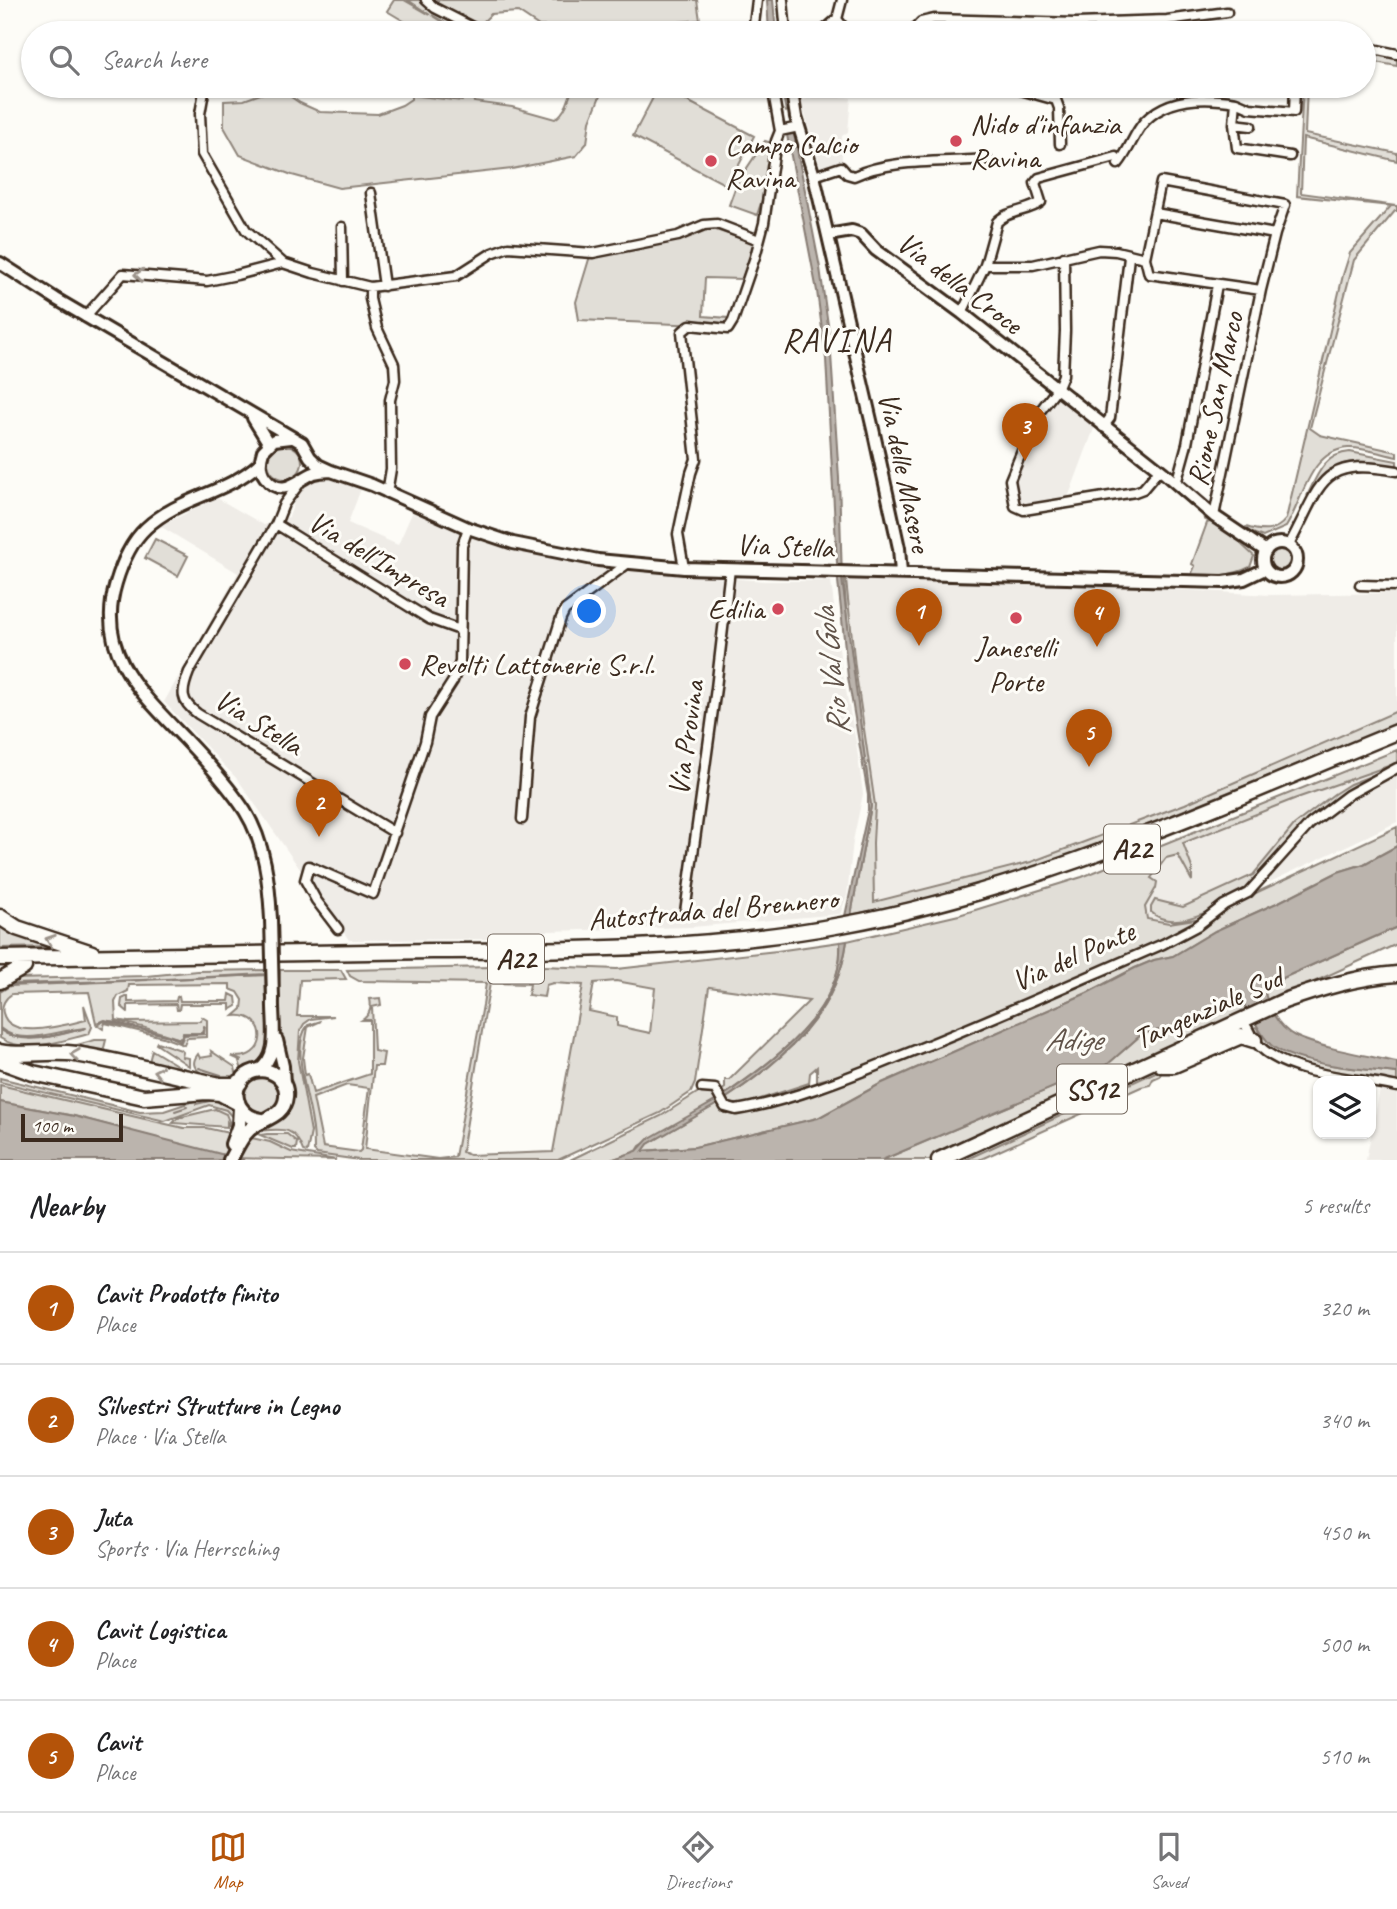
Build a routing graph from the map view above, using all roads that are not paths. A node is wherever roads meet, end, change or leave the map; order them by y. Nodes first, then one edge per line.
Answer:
1 (426, 0) edge
2 (757, 0) edge
3 (783, 0) edge
4 (842, 0) edge
5 (1227, 12) dead end
6 (837, 19) joint
7 (460, 21) edge
8 (755, 21) edge
9 (785, 21) edge
10 (835, 21) edge
11 (924, 21) edge
12 (978, 21) edge
13 (1139, 21) edge
14 (1376, 50) edge
15 (1397, 54) edge
16 (203, 98) edge
17 (779, 98) edge
18 (788, 98) edge
19 (1049, 98) edge
20 (1295, 98) edge
21 (1236, 102) junction
22 (786, 109) junction
23 (1234, 124) junction
24 (1251, 126) dead end
25 (789, 129) junction
26 (1060, 144) dead end
27 (1290, 156) dead end
28 (988, 159) dead end
29 (814, 176) junction
30 (371, 193) dead end
31 (1155, 213) junction
32 (342, 228) dead end
33 (1275, 234) junction
34 (828, 235) junction
35 (760, 240) junction
36 (1064, 257) junction
37 (1129, 257) dead end
38 (1145, 258) junction
39 (0, 263) edge
40 (283, 263) junction
41 (985, 265) junction
42 (343, 281) junction
43 (1217, 285) junction
44 (384, 286) junction
45 (370, 287) junction
46 (1261, 290) junction
47 (962, 313) junction
48 (85, 317) junction
49 (1057, 389) junction
50 (248, 414) junction
51 (1103, 427) junction
52 (295, 439) junction
53 (269, 444) junction
54 (310, 457) junction
55 (260, 463) junction
56 (1158, 470) junction
57 (331, 471) junction
58 (1397, 471) edge
59 (238, 481) junction
60 (302, 481) junction
61 (273, 484) junction
62 (1176, 484) junction
63 (387, 493) junction
64 (284, 504) junction
65 (1214, 516) junction
66 (276, 524) junction
67 (468, 528) junction
68 (1289, 545) junction
69 (1266, 551) junction
70 (627, 564) junction
71 (684, 568) junction
72 (730, 569) junction
73 (1265, 569) junction
74 (901, 573) junction
75 (1360, 585) dead end
76 (1397, 586) edge
77 (460, 630) junction
78 (1397, 732) edge
79 (1397, 741) edge
80 (1397, 768) edge
81 (522, 819) dead end
82 (395, 833) junction
83 (685, 912) dead end
84 (0, 917) edge
85 (859, 926) junction
86 (338, 929) dead end
87 (838, 930) junction
88 (103, 957) junction
89 (0, 958) edge
90 (0, 967) edge
91 (24, 967) junction
92 (1397, 977) edge
93 (0, 981) edge
94 (272, 1017) junction
95 (1247, 1023) junction
96 (1254, 1040) junction
97 (0, 1043) edge
98 (0, 1052) edge
99 (37, 1053) junction
100 (0, 1061) edge
101 (1162, 1065) junction
102 (258, 1070) junction
103 (0, 1071) edge
104 (33, 1073) junction
105 (240, 1082) junction
106 (284, 1084) junction
107 (1397, 1087) edge
108 (702, 1088) dead end
109 (238, 1104) junction
110 (262, 1120) junction
111 (240, 1135) junction
112 (222, 1160) edge
113 (230, 1160) edge
114 (939, 1160) edge
115 (957, 1160) edge

1 - 7 street
2 - 8 street
3 - 9 street
4 - 6 street
5 - 13 street
6 - 10 street
11 - 12 street
14 - 15 street
16 - 40 street
17 - 22 street
18 - 22 street, Via delle Masere
19 - 26 street
20 - 21 street
21 - 23 street
21 - 41 street
22 - 25 street, Via delle Masere
22 - 25 street
23 - 24 street
23 - 27 street
25 - 29 street, Via delle Masere
25 - 35 street
28 - 29 street
29 - 34 street, Via delle Masere
30 - 44 street
31 - 33 street
31 - 33 street, Rione San Marco
31 - 38 street, Rione San Marco
32 - 42 street
33 - 46 street, Rione San Marco
34 - 47 street, Via della Croce
34 - 74 street, Via delle Masere
35 - 44 street
35 - 71 street
36 - 38 street, Rione San Marco
36 - 41 street
36 - 49 street, Via della Croce
37 - 51 street
38 - 43 street, Rione San Marco
39 - 48 street, Via Stella
40 - 42 street
40 -> 48 street
41 - 47 street
42 - 45 street
43 - 46 street, Rione San Marco
43 - 62 street, Rione San Marco
44 - 45 street
45 - 63 street
46 - 65 street, Rione San Marco
47 - 49 street, Via della Croce
48 - 50 street, Via Stella
49 - 51 street, Via della Croce
49 - 56 street
50 - 52 street, Via Stella
50 - 53 street, Via Stella
51 - 56 street, Via della Croce
52 - 53 street
52 - 54 street, Via Stella
53 - 55 street
54 - 57 street, Via Stella
54 - 60 street, Via Stella
55 - 59 street
55 - 61 street
56 - 62 street, Via della Croce
57 - 60 street
57 - 63 street, Via Stella
58 - 68 street
59 - 61 street
59 - 94 street, bridge
60 - 61 street
60 - 64 street, Via Stella
61 - 64 street
62 - 65 street, Via della Croce
63 - 67 street, Via Stella
64 - 66 street, Via Stella
65 - 69 street, Via della Croce
66 - 77 street, Via dell'Impresa
66 - 82 street, Via Stella
67 - 70 street, Via Stella
67 - 77 street
68 - 69 street
68 - 73 street
69 - 73 street
70 - 71 street, Via Stella
70 - 81 street
71 - 72 street, Via Stella
72 - 74 street, Via Stella
72 - 83 street, Via Provina
73 - 74 street
75 - 76 street
77 - 82 street
78 - 85 highway, Autostrada del Brennero / A22
79 - 85 highway, Autostrada del Brennero / A22
80 - 108 street, Via del Ponte
82 - 86 street
88 -> 84 highway
85 - 87 highway, Autostrada del Brennero / A22
87 - 88 highway, Autostrada del Brennero / A22
87 - 91 highway, Autostrada del Brennero / A22
88 - 89 highway, Autostrada del Brennero / A22
90 - 91 highway, Autostrada del Brennero / A22
91 - 93 highway
92 - 95 highway, Tangenziale Sud / SS12
94 - 102 street
94 - 106 street
95 - 96 street, Tangenziale Sud
95 - 101 highway, Tangenziale Sud / SS12
95 - 114 highway, Tangenziale Sud / SS12
96 - 101 highway
96 - 107 street, Tangenziale Sud
97 - 99 highway
98 - 99 highway
105 -> 99 highway
100 - 104 highway
101 - 115 highway, Tangenziale Sud / SS12
102 - 105 main road
102 - 106 main road
103 - 104 highway
104 - 109 highway
105 - 109 main road
106 - 110 main road
109 - 110 main road
109 - 111 main road
110 - 111 main road
111 - 112 main road
111 - 113 main road

